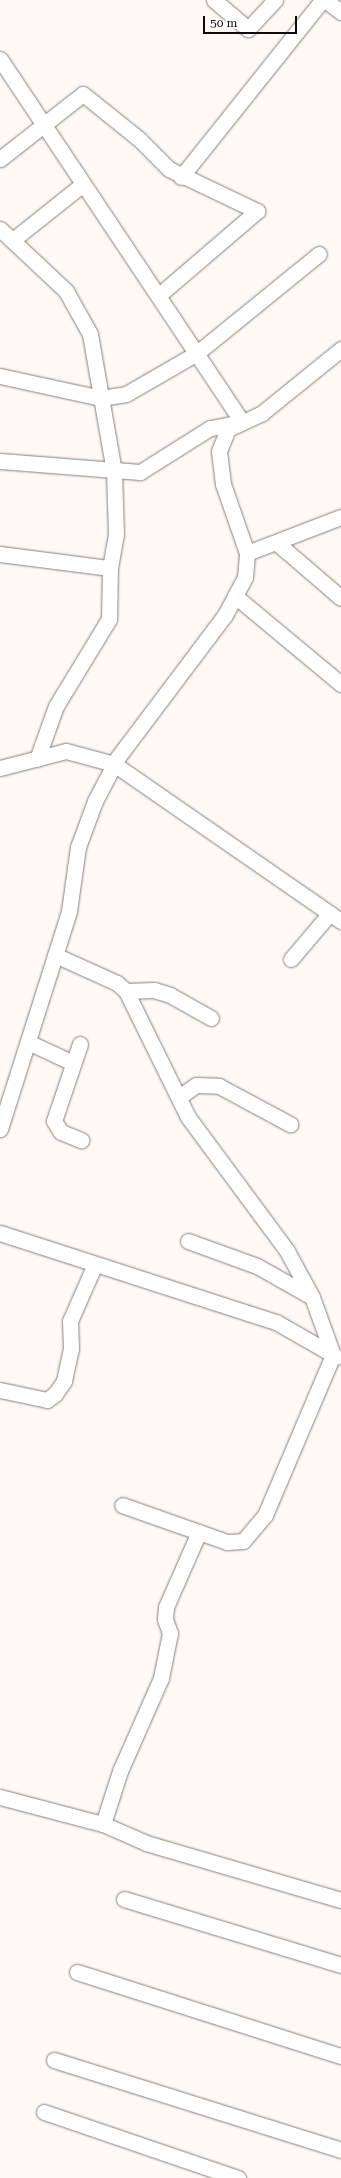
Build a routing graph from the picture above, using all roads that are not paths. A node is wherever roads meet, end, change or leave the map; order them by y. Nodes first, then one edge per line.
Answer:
1 (214, 0) edge
2 (275, 0) edge
3 (341, 12) edge
4 (2, 67) edge
5 (44, 124) junction
6 (0, 159) edge
7 (181, 177) junction
8 (83, 184) junction
9 (0, 229) edge
10 (14, 239) junction
11 (319, 254) dead end
12 (158, 296) junction
13 (341, 349) edge
14 (197, 353) junction
15 (0, 376) edge
16 (101, 398) junction
17 (242, 422) junction
18 (0, 461) edge
19 (114, 471) junction
20 (341, 517) edge
21 (277, 543) junction
22 (247, 553) junction
23 (0, 554) edge
24 (110, 568) junction
25 (235, 596) junction
26 (341, 598) edge
27 (341, 684) edge
28 (36, 759) junction
29 (114, 764) junction
30 (0, 768) edge
31 (336, 917) edge
32 (55, 955) junction
33 (291, 959) dead end
34 (126, 991) junction
35 (211, 1018) dead end
36 (28, 1042) junction
37 (80, 1044) dead end
38 (73, 1063) junction
39 (179, 1096) junction
40 (3, 1110) edge
41 (290, 1124) dead end
42 (0, 1129) edge
43 (81, 1140) dead end
44 (0, 1233) edge
45 (188, 1241) dead end
46 (95, 1264) junction
47 (312, 1297) junction
48 (337, 1357) edge
49 (0, 1390) edge
50 (122, 1505) dead end
51 (199, 1532) junction
52 (0, 1797) edge
53 (103, 1824) junction
54 (124, 1899) dead end
55 (341, 1900) edge
56 (341, 1965) edge
57 (77, 1972) dead end
58 (341, 2056) edge
59 (54, 2060) dead end
60 (44, 2112) dead end
61 (341, 2150) edge
62 (238, 2178) edge

1 - 2 street
3 - 7 street
4 - 5 street
5 - 6 street
5 - 7 street
5 - 8 street
7 - 12 street
8 - 10 street
8 - 12 street
9 - 10 street
10 - 16 street
11 - 14 street
12 - 14 street
13 - 17 street
14 - 16 street
14 - 17 street
15 - 16 street
16 - 19 street
17 - 19 street
17 - 22 street
18 - 19 street
19 - 24 street
20 - 21 street
21 - 22 street
21 - 26 street
22 - 25 street
23 - 24 street
24 - 28 street
25 - 27 street
25 - 29 street
28 - 29 street
28 - 30 street
29 - 31 street
29 - 32 street
31 - 33 street
32 - 34 street
32 - 36 street
34 - 35 street
34 - 39 street
36 - 38 street
36 - 40 street
37 - 38 street
38 - 43 street
39 - 41 street
39 - 47 street
40 - 42 street
44 - 46 street
45 - 47 street
46 - 48 street
46 - 49 street
47 - 48 street
48 - 51 street
50 - 51 street
51 - 53 street
52 - 53 street
53 - 55 street
54 - 56 street
57 - 58 street
59 - 61 street
60 - 62 street

